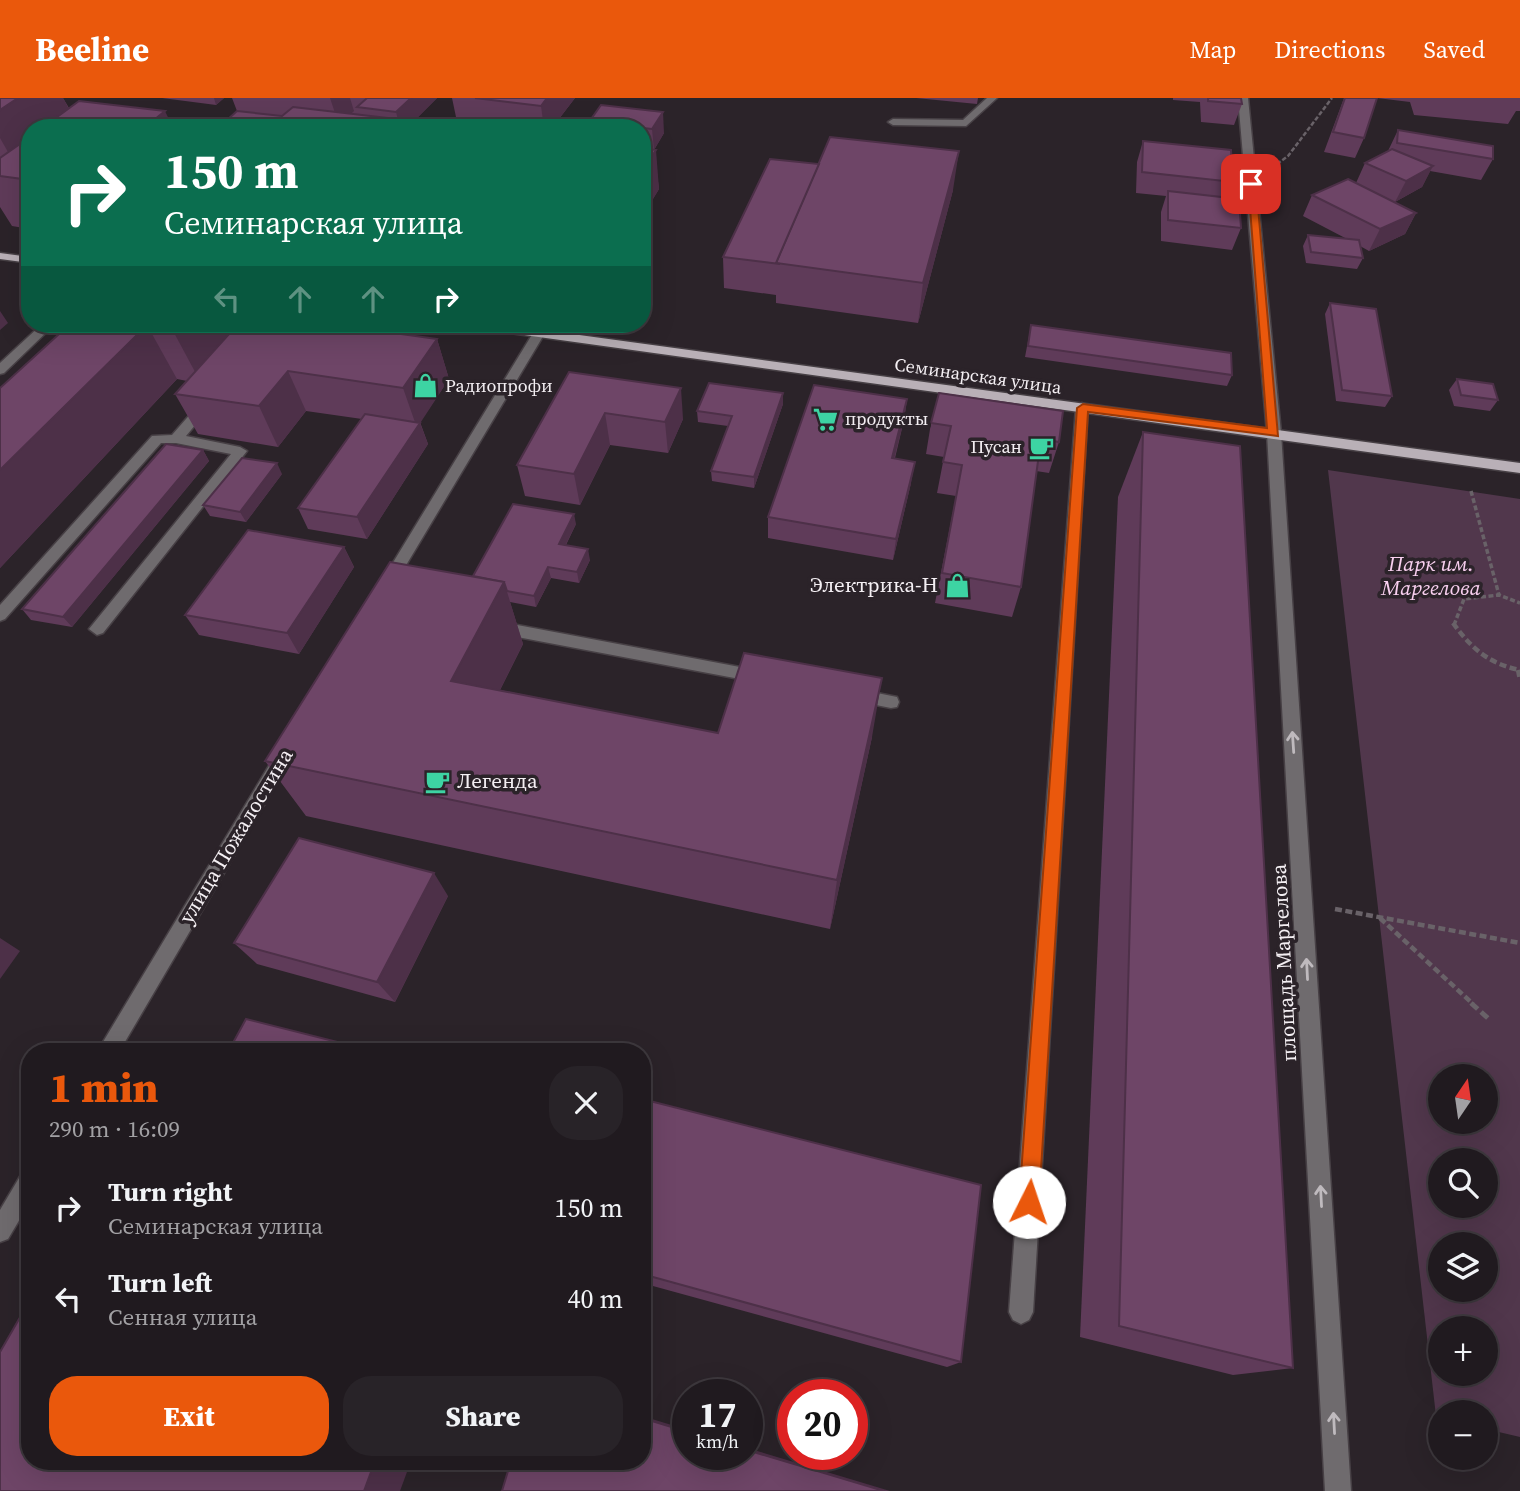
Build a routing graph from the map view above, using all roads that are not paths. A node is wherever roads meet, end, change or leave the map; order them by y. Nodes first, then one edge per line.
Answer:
1 (992, 98) edge
2 (1243, 98) edge
3 (893, 122) dead end
4 (0, 256) edge
5 (21, 259) edge
6 (39, 333) edge
7 (539, 333) joint
8 (0, 370) edge
9 (212, 397) edge
10 (1083, 408) junction
11 (1273, 433) junction
12 (176, 439) junction
13 (1520, 468) edge
14 (376, 603) edge
15 (0, 615) edge
16 (482, 625) edge
17 (97, 629) dead end
18 (782, 681) edge
19 (836, 691) edge
20 (891, 702) dead end
21 (291, 744) edge
22 (112, 1043) edge
23 (21, 1196) edge
24 (0, 1231) edge
25 (1021, 1312) dead end
26 (1338, 1491) edge

1 - 3 street
2 - 11 street, площадь Маргелова
4 - 5 main road
6 - 8 street
7 - 10 main road, Семинарская улица
7 - 14 street
9 - 12 street
10 - 11 main road, Семинарская улица
10 - 25 street
11 - 13 main road, Семинарская улица
26 -> 11 street, площадь Маргелова
12 - 15 street
12 - 17 street
16 - 18 street
19 - 20 street
21 - 22 street, улица Пожалостина
23 - 24 street

